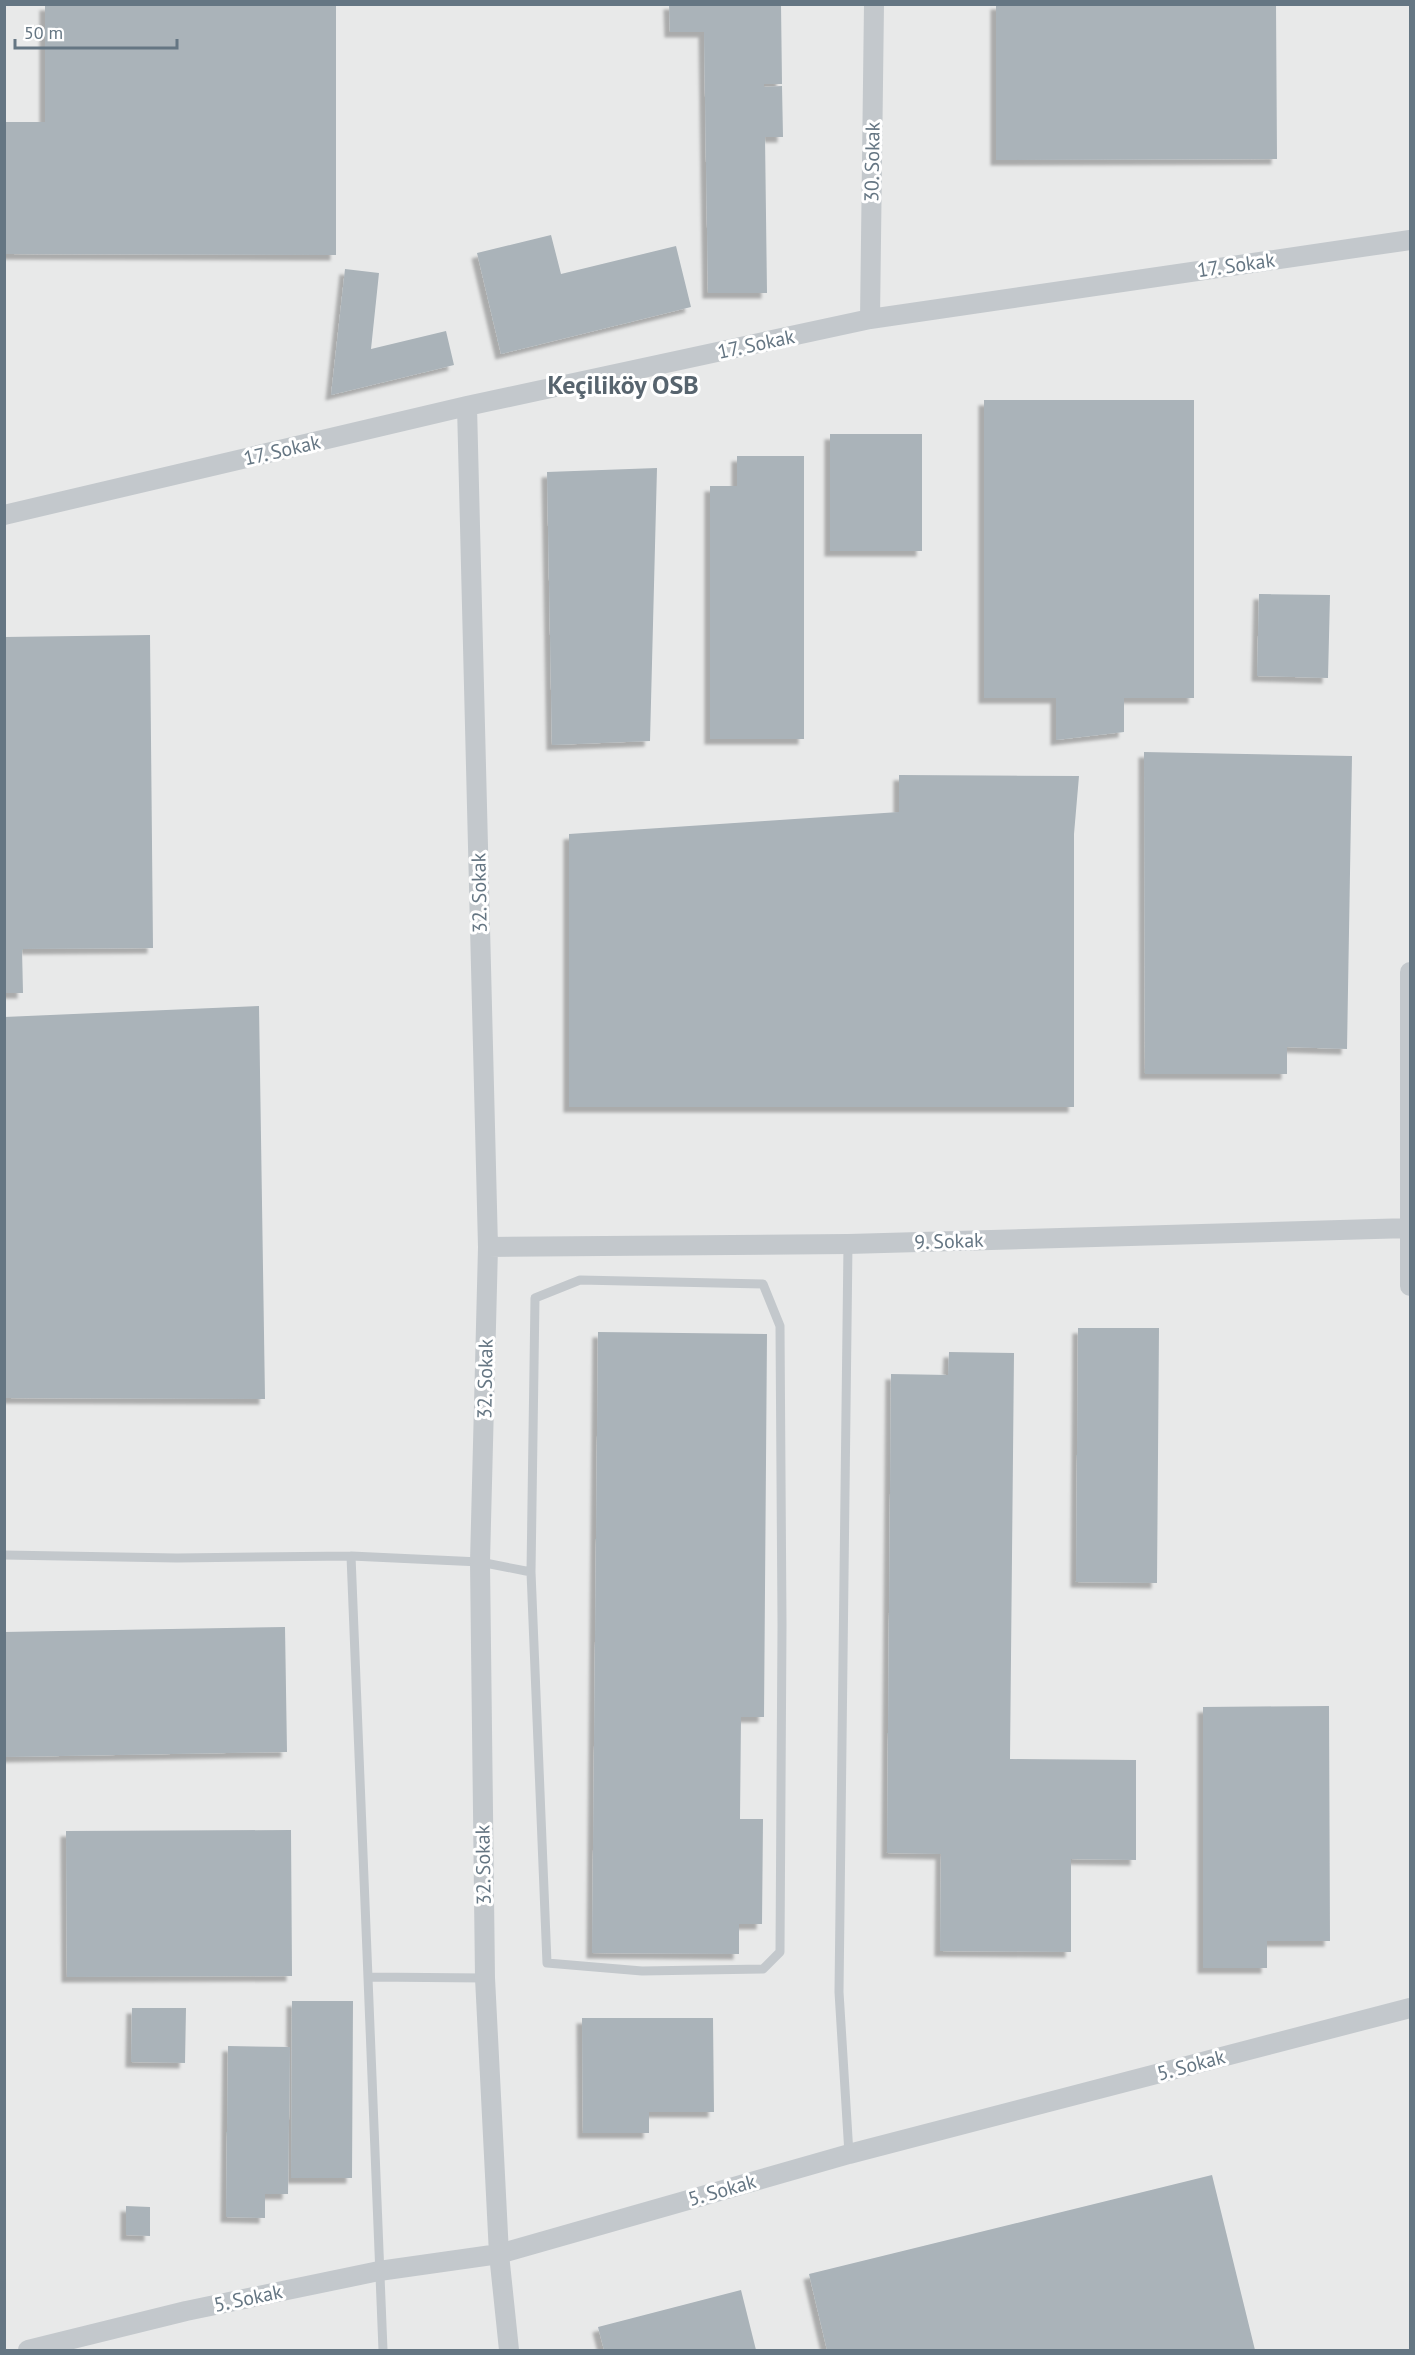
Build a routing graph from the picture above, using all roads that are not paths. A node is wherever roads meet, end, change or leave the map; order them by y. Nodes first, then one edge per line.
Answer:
1 (874, 4) edge
2 (1410, 240) edge
3 (870, 319) junction
4 (467, 406) junction
5 (4, 515) edge
6 (1410, 972) edge
7 (1410, 1228) edge
8 (848, 1244) junction
9 (488, 1247) junction
10 (1410, 1286) edge
11 (4, 1555) edge
12 (351, 1556) junction
13 (480, 1562) junction
14 (531, 1572) junction
15 (368, 1977) junction
16 (484, 1978) junction
17 (1410, 2008) edge
18 (849, 2154) junction
19 (499, 2254) junction
20 (379, 2271) junction
21 (28, 2350) edge
22 (383, 2350) edge
23 (509, 2350) edge

1 - 3 street, 30. Sokak
2 - 3 street, 17. Sokak
3 - 4 street, 17. Sokak
4 - 5 street, 17. Sokak
4 - 9 street, 32. Sokak
6 - 7 street
7 - 8 street, 9. Sokak
7 - 10 street
8 - 9 street, 9. Sokak
8 - 18 lane
9 - 13 street, 32. Sokak
11 - 12 lane
12 - 13 lane
12 - 15 lane
13 - 14 lane
13 - 16 street, 32. Sokak
14 - 14 lane
15 - 16 lane
15 - 20 lane
16 - 19 street, 32. Sokak
17 - 18 street, 5. Sokak
18 - 19 street, 5. Sokak
19 - 20 street, 5. Sokak
19 - 23 street, 32. Sokak
20 - 21 street, 5. Sokak
20 - 22 lane

